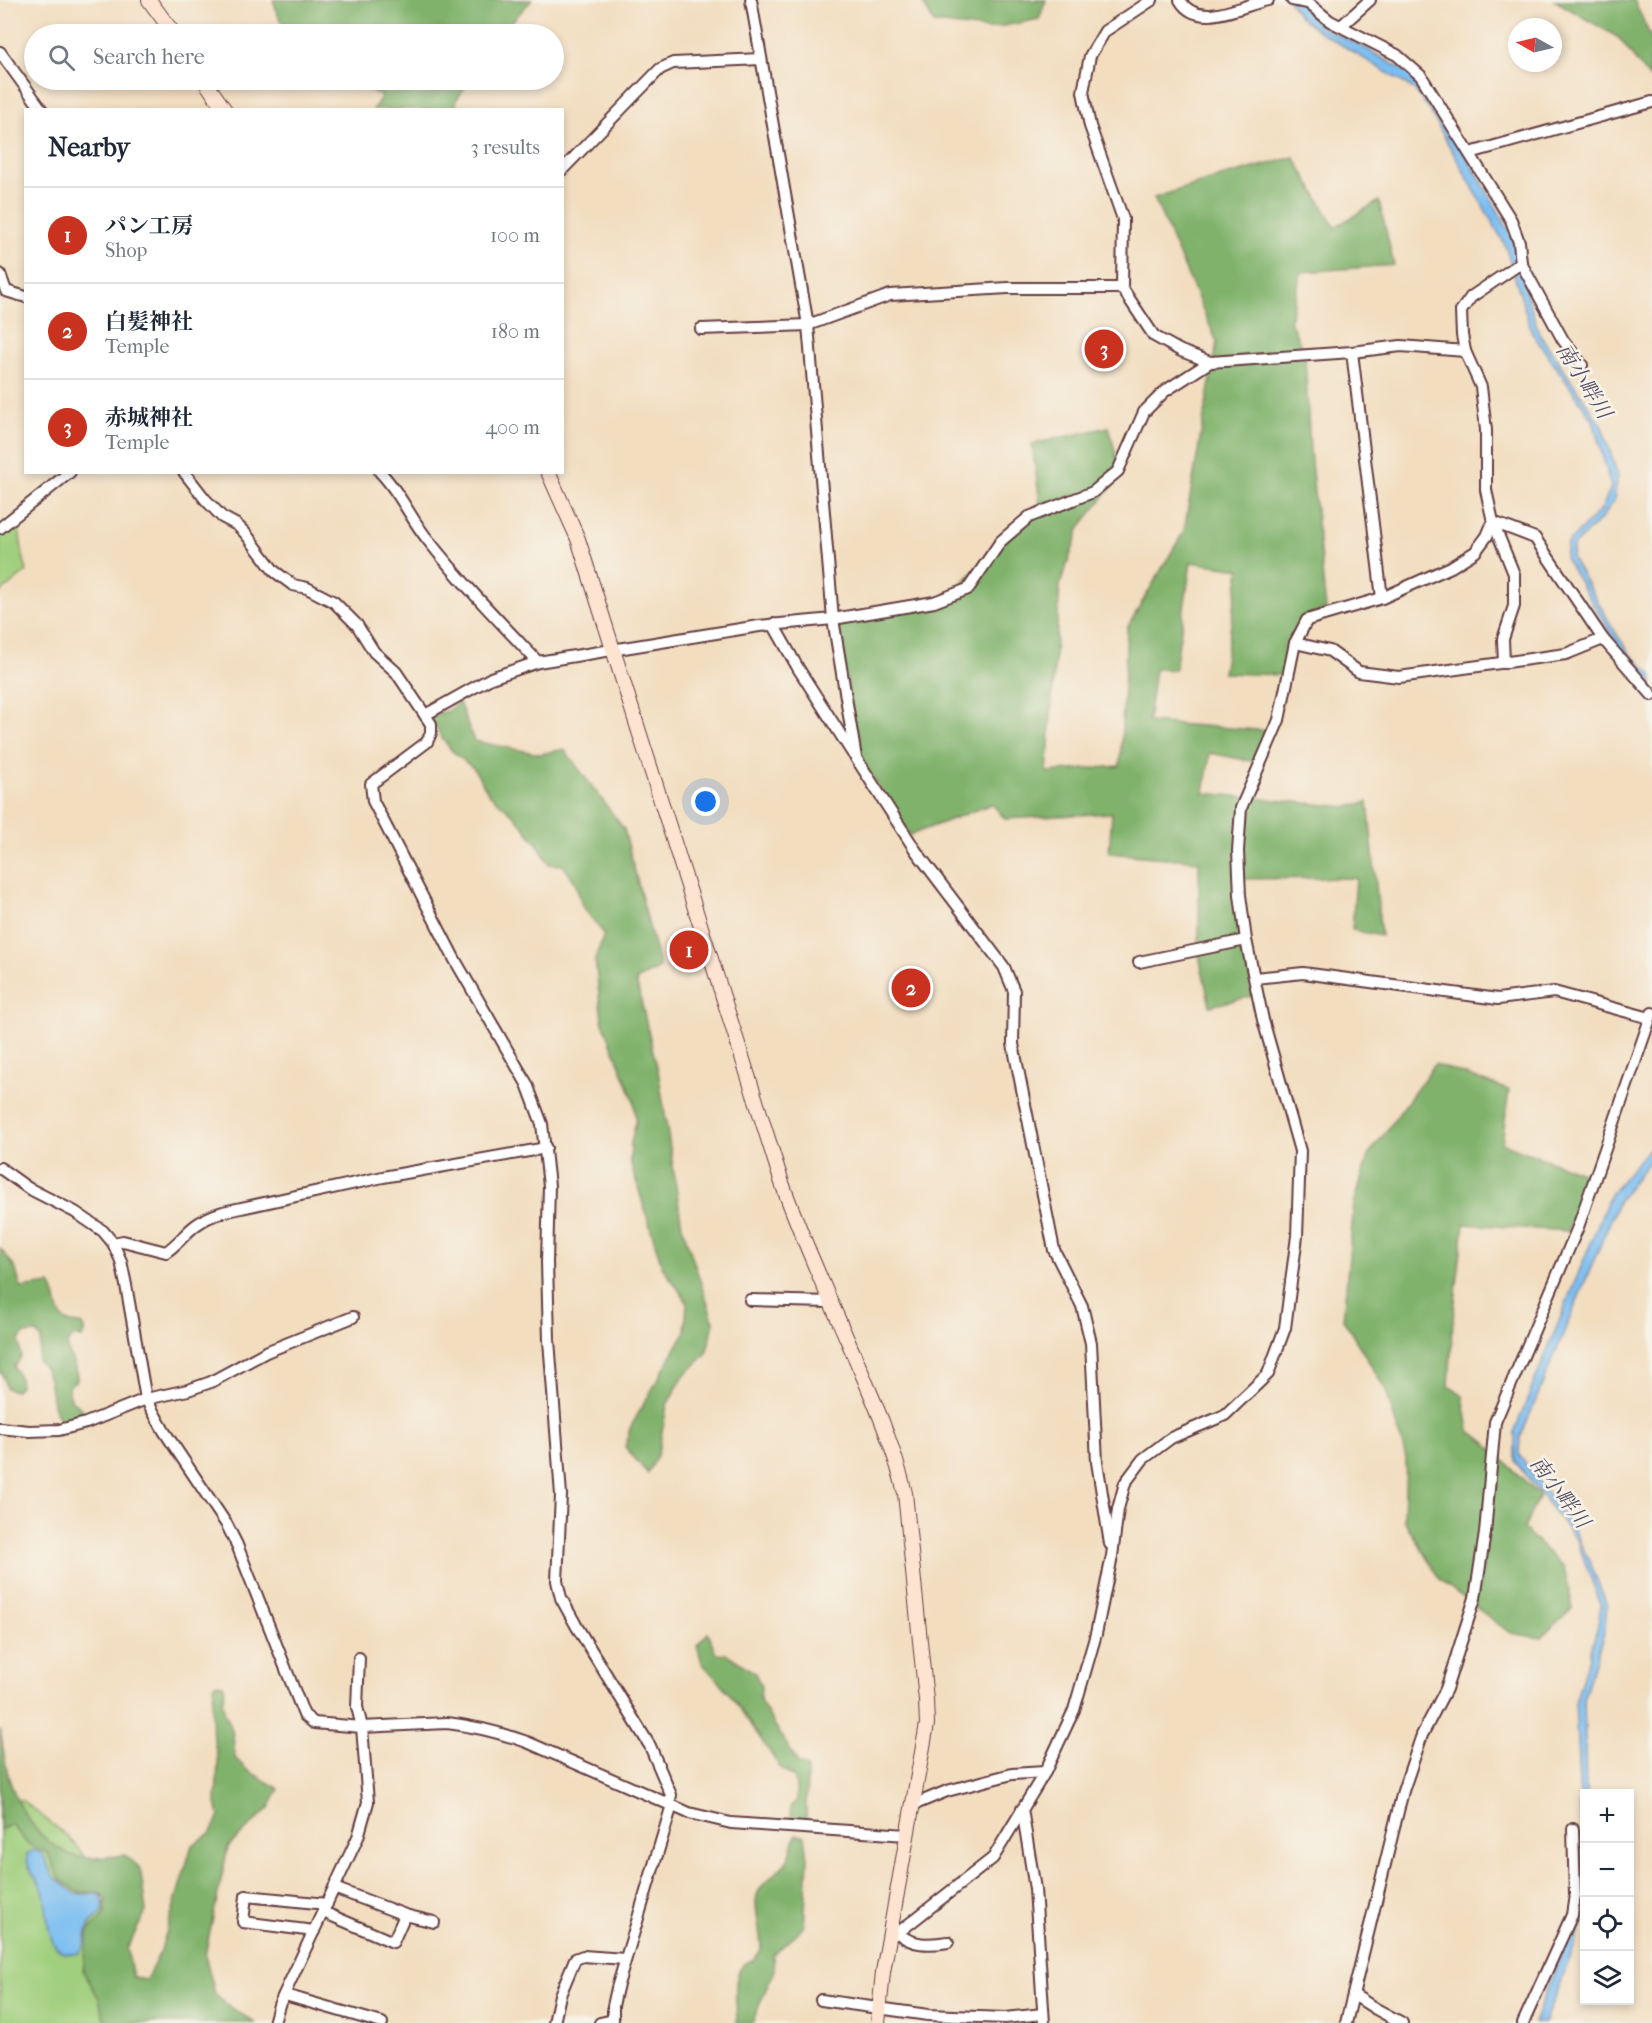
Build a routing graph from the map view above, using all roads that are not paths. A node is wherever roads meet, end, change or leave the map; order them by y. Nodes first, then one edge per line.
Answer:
1 (149, 0) edge
2 (751, 0) edge
3 (1152, 0) edge
4 (1180, 0) edge
5 (1268, 0) edge
6 (1292, 0) edge
7 (1370, 0) edge
8 (167, 24) edge
9 (1341, 26) junction
10 (0, 52) edge
11 (761, 59) junction
12 (24, 85) edge
13 (28, 90) edge
14 (211, 90) edge
15 (1652, 102) edge
16 (41, 108) edge
17 (224, 108) edge
18 (1470, 153) junction
19 (564, 168) edge
20 (1521, 263) junction
21 (0, 274) edge
22 (1122, 288) junction
23 (24, 296) edge
24 (808, 325) junction
25 (701, 328) dead end
26 (1465, 351) junction
27 (1352, 352) junction
28 (1210, 362) junction
29 (1582, 365) dead end
30 (68, 474) edge
31 (185, 474) edge
32 (382, 474) edge
33 (549, 474) edge
34 (1493, 522) junction
35 (0, 528) edge
36 (1382, 598) junction
37 (833, 619) junction
38 (773, 624) junction
39 (1603, 639) junction
40 (1295, 644) junction
41 (613, 648) junction
42 (538, 662) junction
43 (1504, 663) junction
44 (1652, 695) edge
45 (425, 715) junction
46 (856, 758) junction
47 (1246, 940) junction
48 (1139, 962) dead end
49 (1255, 978) junction
50 (1651, 1015) edge
51 (546, 1148) junction
52 (0, 1168) edge
53 (113, 1243) junction
54 (750, 1300) dead end
55 (830, 1302) junction
56 (354, 1317) dead end
57 (146, 1399) junction
58 (0, 1428) edge
59 (1112, 1556) junction
60 (359, 1658) dead end
61 (362, 1727) junction
62 (1045, 1772) junction
63 (671, 1805) junction
64 (913, 1805) junction
65 (1022, 1809) junction
66 (1573, 1829) dead end
67 (907, 1835) junction
68 (334, 1888) junction
69 (325, 1908) junction
70 (405, 1915) junction
71 (435, 1922) dead end
72 (314, 1931) junction
73 (893, 1934) junction
74 (948, 1942) dead end
75 (625, 1959) junction
76 (285, 1995) junction
77 (1354, 1995) junction
78 (821, 2000) dead end
79 (879, 2008) junction
80 (1043, 2018) edge
81 (613, 2022) edge
82 (274, 2023) edge
83 (381, 2023) edge
84 (554, 2023) edge
85 (600, 2023) edge
86 (878, 2023) edge
87 (1346, 2023) edge
88 (1402, 2023) edge
89 (1523, 2023) edge

1 - 8 street
2 - 11 street
3 - 22 street
4 - 5 street
6 - 9 street
7 - 9 street
9 - 18 street
10 - 12 street
11 - 19 street
11 - 24 street
13 - 16 street
14 - 17 street
15 - 18 street
18 - 20 street
20 - 26 street
20 - 29 street
21 - 23 street
22 - 24 street
22 - 28 street
24 - 25 street
24 - 37 street
26 - 27 street
26 - 34 street
27 - 28 street
27 - 36 street
28 - 37 street
30 - 35 street
31 - 45 street
32 - 42 street
33 - 41 street
34 - 36 street
34 - 39 street
34 - 43 street
36 - 40 street
37 - 38 street
37 - 46 street
38 - 41 street
38 - 46 street
39 - 43 street
39 - 44 street
40 - 43 street
40 - 47 street
41 - 42 street
41 - 55 street
42 - 45 street
45 - 51 street
46 - 59 street
47 - 48 street
47 - 49 street
49 - 50 street
49 - 59 street
50 - 77 street
51 - 53 street
51 - 63 street
52 - 53 street
53 - 57 street
54 - 55 street
55 - 64 street
56 - 57 street
57 - 58 street
57 - 61 street
59 - 62 street
60 - 61 street
61 - 63 street
61 - 68 street
62 - 64 street
62 - 65 street
63 - 67 street
63 - 75 street
64 - 67 street
65 - 73 street
65 - 80 street
66 - 89 street
67 - 73 street
68 - 69 street
68 - 70 street
69 - 70 street
69 - 72 street
69 - 72 street
70 - 71 street
72 - 76 street
73 - 74 street
73 - 79 street
75 - 81 street
75 - 84 street
76 - 82 street
76 - 83 street
77 - 87 street
77 - 88 street
78 - 79 street
79 - 80 street
79 - 86 street
81 - 85 street

